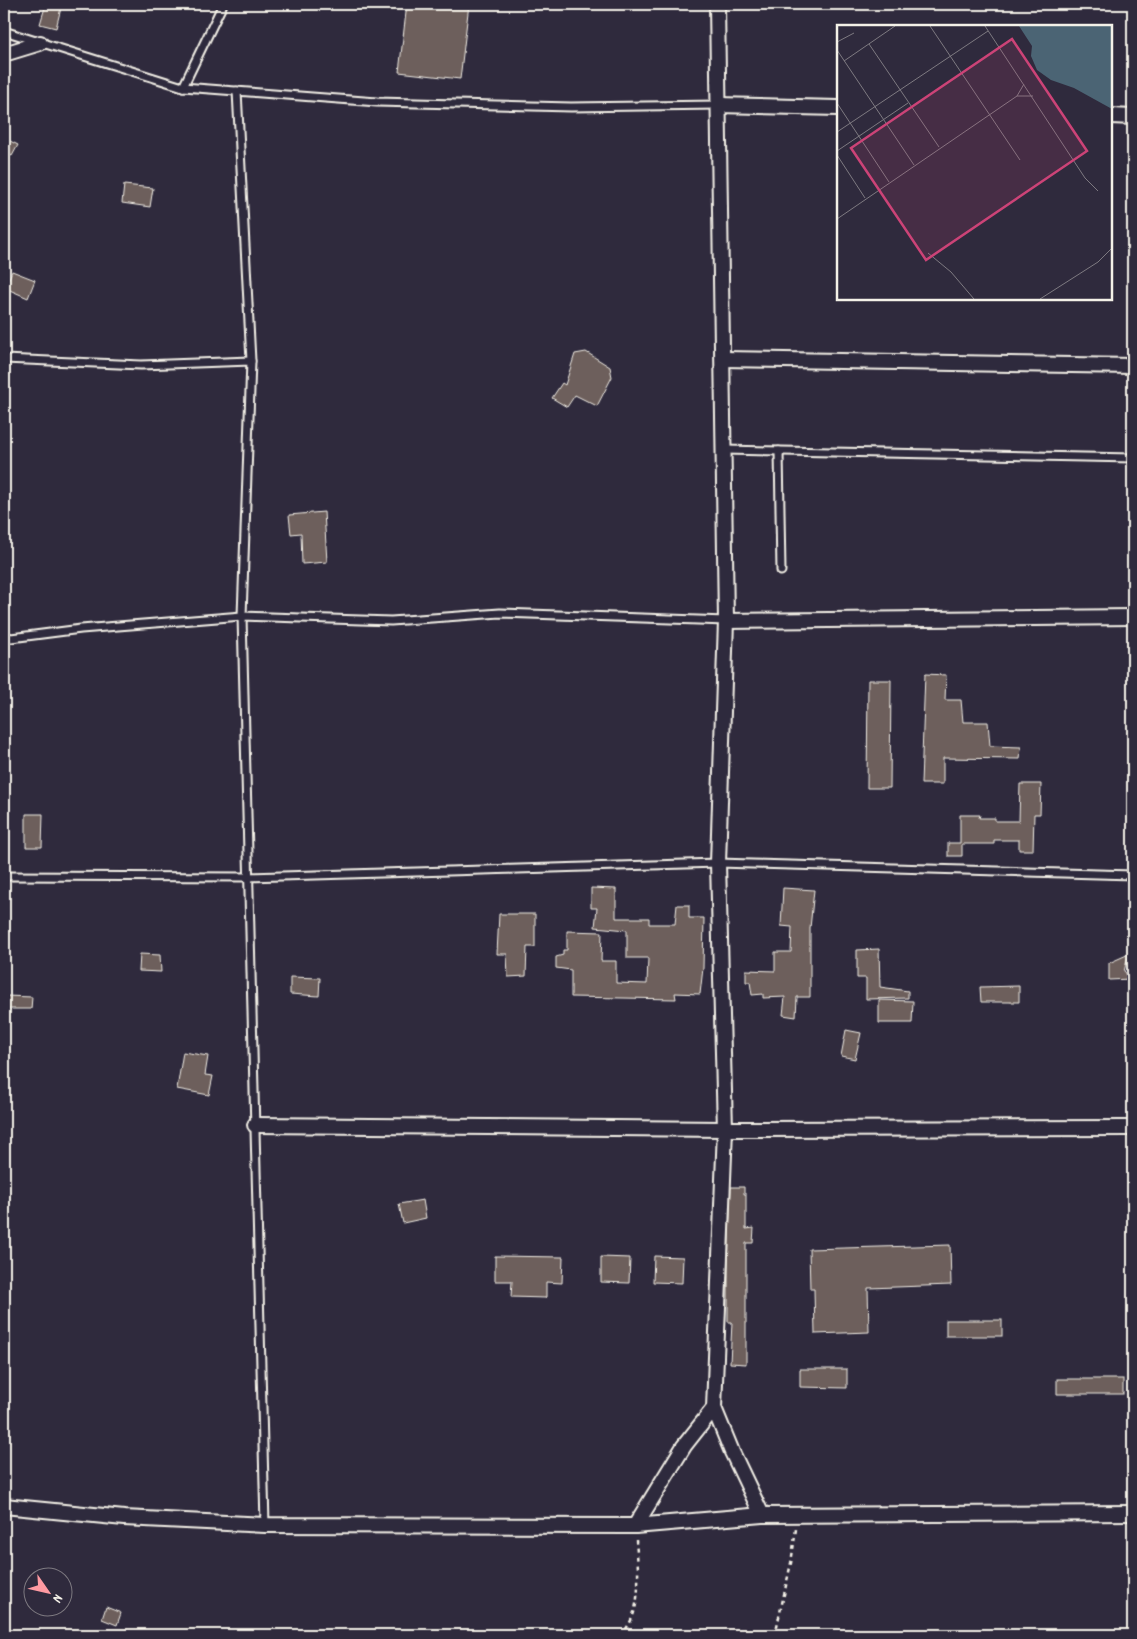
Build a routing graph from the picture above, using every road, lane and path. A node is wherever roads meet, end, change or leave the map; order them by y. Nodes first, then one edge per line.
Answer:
1 (223, 4) edge
2 (717, 4) edge
3 (4, 31) edge
4 (40, 43) junction
5 (4, 54) edge
6 (183, 87) junction
7 (237, 91) junction
8 (718, 105) junction
9 (837, 108) edge
10 (1112, 116) edge
11 (1133, 117) edge
12 (4, 359) edge
13 (723, 359) junction
14 (251, 361) junction
15 (1133, 366) edge
16 (725, 450) junction
17 (779, 451) junction
18 (1133, 458) edge
19 (781, 571) dead end
20 (242, 616) junction
21 (1133, 617) edge
22 (726, 621) junction
23 (4, 634) edge
24 (718, 863) junction
25 (1133, 875) edge
26 (4, 876) edge
27 (247, 878) junction
28 (255, 1125) junction
29 (725, 1128) junction
30 (1133, 1128) edge
31 (714, 1408) junction
32 (4, 1506) edge
33 (1133, 1513) edge
34 (762, 1515) junction
35 (797, 1515) junction
36 (266, 1526) junction
37 (636, 1526) junction
38 (620, 1635) edge
39 (775, 1635) edge

1 - 6 lane
2 - 8 street
3 - 4 lane
4 - 5 street
4 - 6 lane
6 - 7 lane
7 - 8 lane
7 - 14 lane
8 - 9 street
8 - 13 street
10 - 11 street
12 - 14 lane
13 - 15 street
13 - 16 street
14 - 20 lane
16 - 17 lane
16 - 22 street
17 - 18 lane
17 - 19 lane
20 - 22 lane
20 - 23 lane
20 - 27 lane
21 - 22 street
22 - 24 street
24 - 25 lane
24 - 27 lane
24 - 29 street
26 - 27 lane
27 - 28 lane
28 - 29 street
28 - 36 lane
29 - 30 street
29 - 31 street
31 - 34 street
31 - 37 street
32 - 36 street
33 - 35 street
34 - 35 street
34 - 37 street
35 - 39 path
36 - 37 street
37 - 38 path

